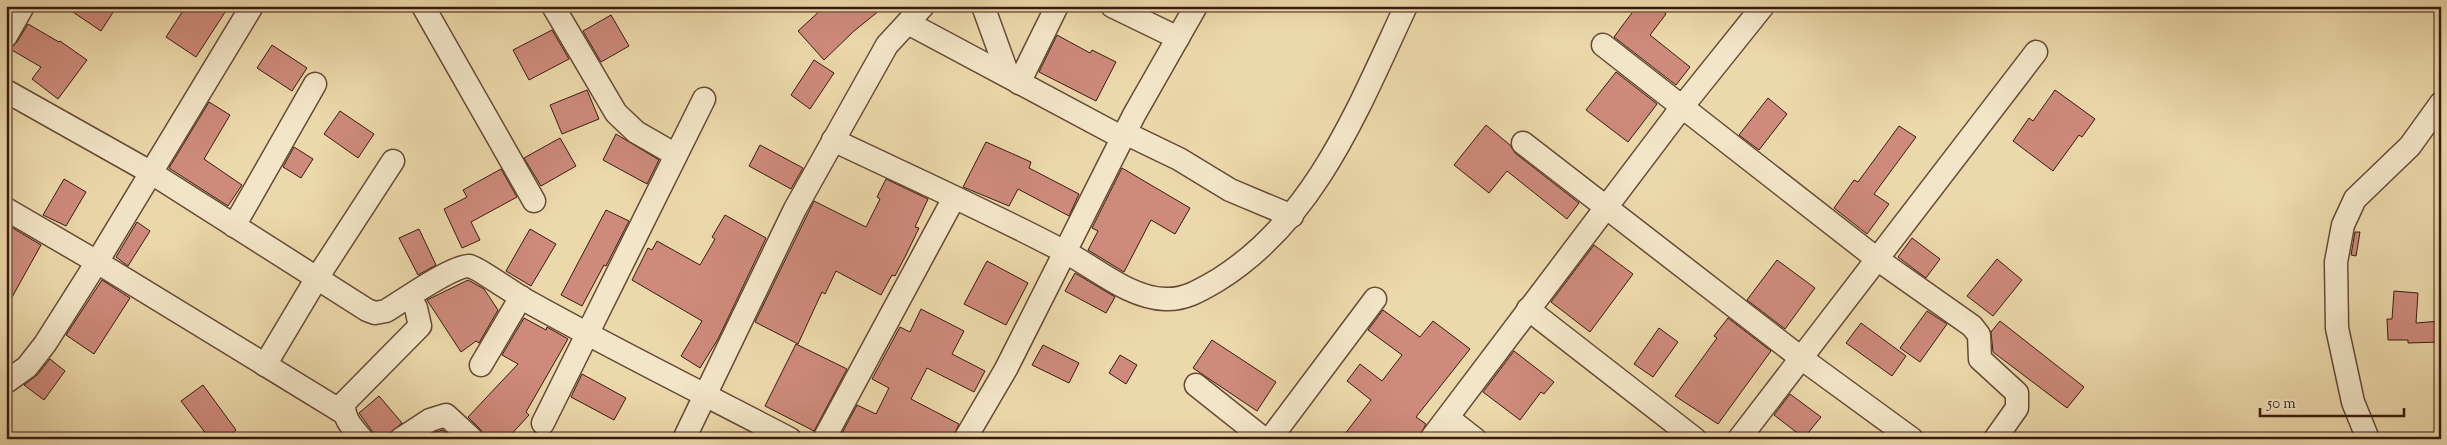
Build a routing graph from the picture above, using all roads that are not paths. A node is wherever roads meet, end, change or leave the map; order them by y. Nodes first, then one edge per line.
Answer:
1 (23, 6) edge
2 (252, 6) edge
3 (423, 6) edge
4 (553, 6) edge
5 (922, 6) edge
6 (983, 6) edge
7 (1057, 6) edge
8 (1112, 6) edge
9 (1196, 6) edge
10 (1406, 6) edge
11 (1764, 6) edge
12 (908, 23) junction
13 (6, 36) edge
14 (1178, 38) junction
15 (1603, 45) dead end
16 (2036, 52) dead end
17 (1014, 79) junction
18 (315, 84) dead end
19 (6, 91) edge
20 (704, 99) dead end
21 (2441, 103) edge
22 (1682, 107) junction
23 (1124, 135) junction
24 (833, 140) junction
25 (1523, 143) dead end
26 (676, 155) junction
27 (392, 161) dead end
28 (150, 172) junction
29 (954, 198) junction
30 (534, 200) dead end
31 (1606, 207) junction
32 (7, 212) edge
33 (1292, 216) junction
34 (234, 226) junction
35 (1066, 252) junction
36 (1877, 258) junction
37 (98, 262) junction
38 (317, 278) junction
39 (409, 297) junction
40 (521, 297) junction
41 (1375, 300) dead end
42 (1528, 309) junction
43 (588, 332) junction
44 (1801, 358) junction
45 (265, 365) junction
46 (481, 365) dead end
47 (6, 382) edge
48 (1196, 385) dead end
49 (704, 394) junction
50 (344, 414) junction
51 (1448, 418) junction
52 (543, 423) dead end
53 (362, 439) edge
54 (401, 439) edge
55 (472, 439) edge
56 (684, 439) edge
57 (790, 439) edge
58 (824, 439) edge
59 (965, 439) edge
60 (1264, 439) edge
61 (1270, 439) edge
62 (1431, 439) edge
63 (1475, 439) edge
64 (1696, 439) edge
65 (1739, 439) edge
66 (1912, 439) edge
67 (1995, 439) edge
68 (2368, 439) edge

1 - 13 street
2 - 28 street
3 - 30 street
4 - 26 street
5 - 12 street
6 - 17 street
7 - 17 street
8 - 14 street
9 - 14 street
10 - 33 street
11 - 22 street
12 - 17 street
12 - 24 street
14 - 23 street
15 - 22 street
16 - 36 street
17 - 23 street
18 - 34 street
19 - 28 street
20 - 26 street
21 - 68 street
22 - 31 street
22 - 36 street
23 - 33 street
23 - 35 street
24 - 29 street
24 - 49 street
25 - 31 street
26 - 43 street
27 - 38 street
28 - 34 street
28 - 37 street
29 - 35 street
29 - 58 street
31 - 42 street
31 - 44 street
32 - 37 street
33 - 35 street
34 - 38 street
35 - 59 street
36 - 44 street
36 - 67 street
37 - 45 street
37 - 47 street
38 - 39 street
38 - 45 street
39 - 40 street
39 - 50 street
40 - 43 street
40 - 46 street
41 - 61 street
42 - 51 street
42 - 64 street
43 - 49 street
43 - 52 street
44 - 65 street
44 - 66 street
45 - 50 street
48 - 60 street
49 - 56 street
49 - 57 street
50 - 53 street
51 - 62 street
51 - 63 street
54 - 55 street

